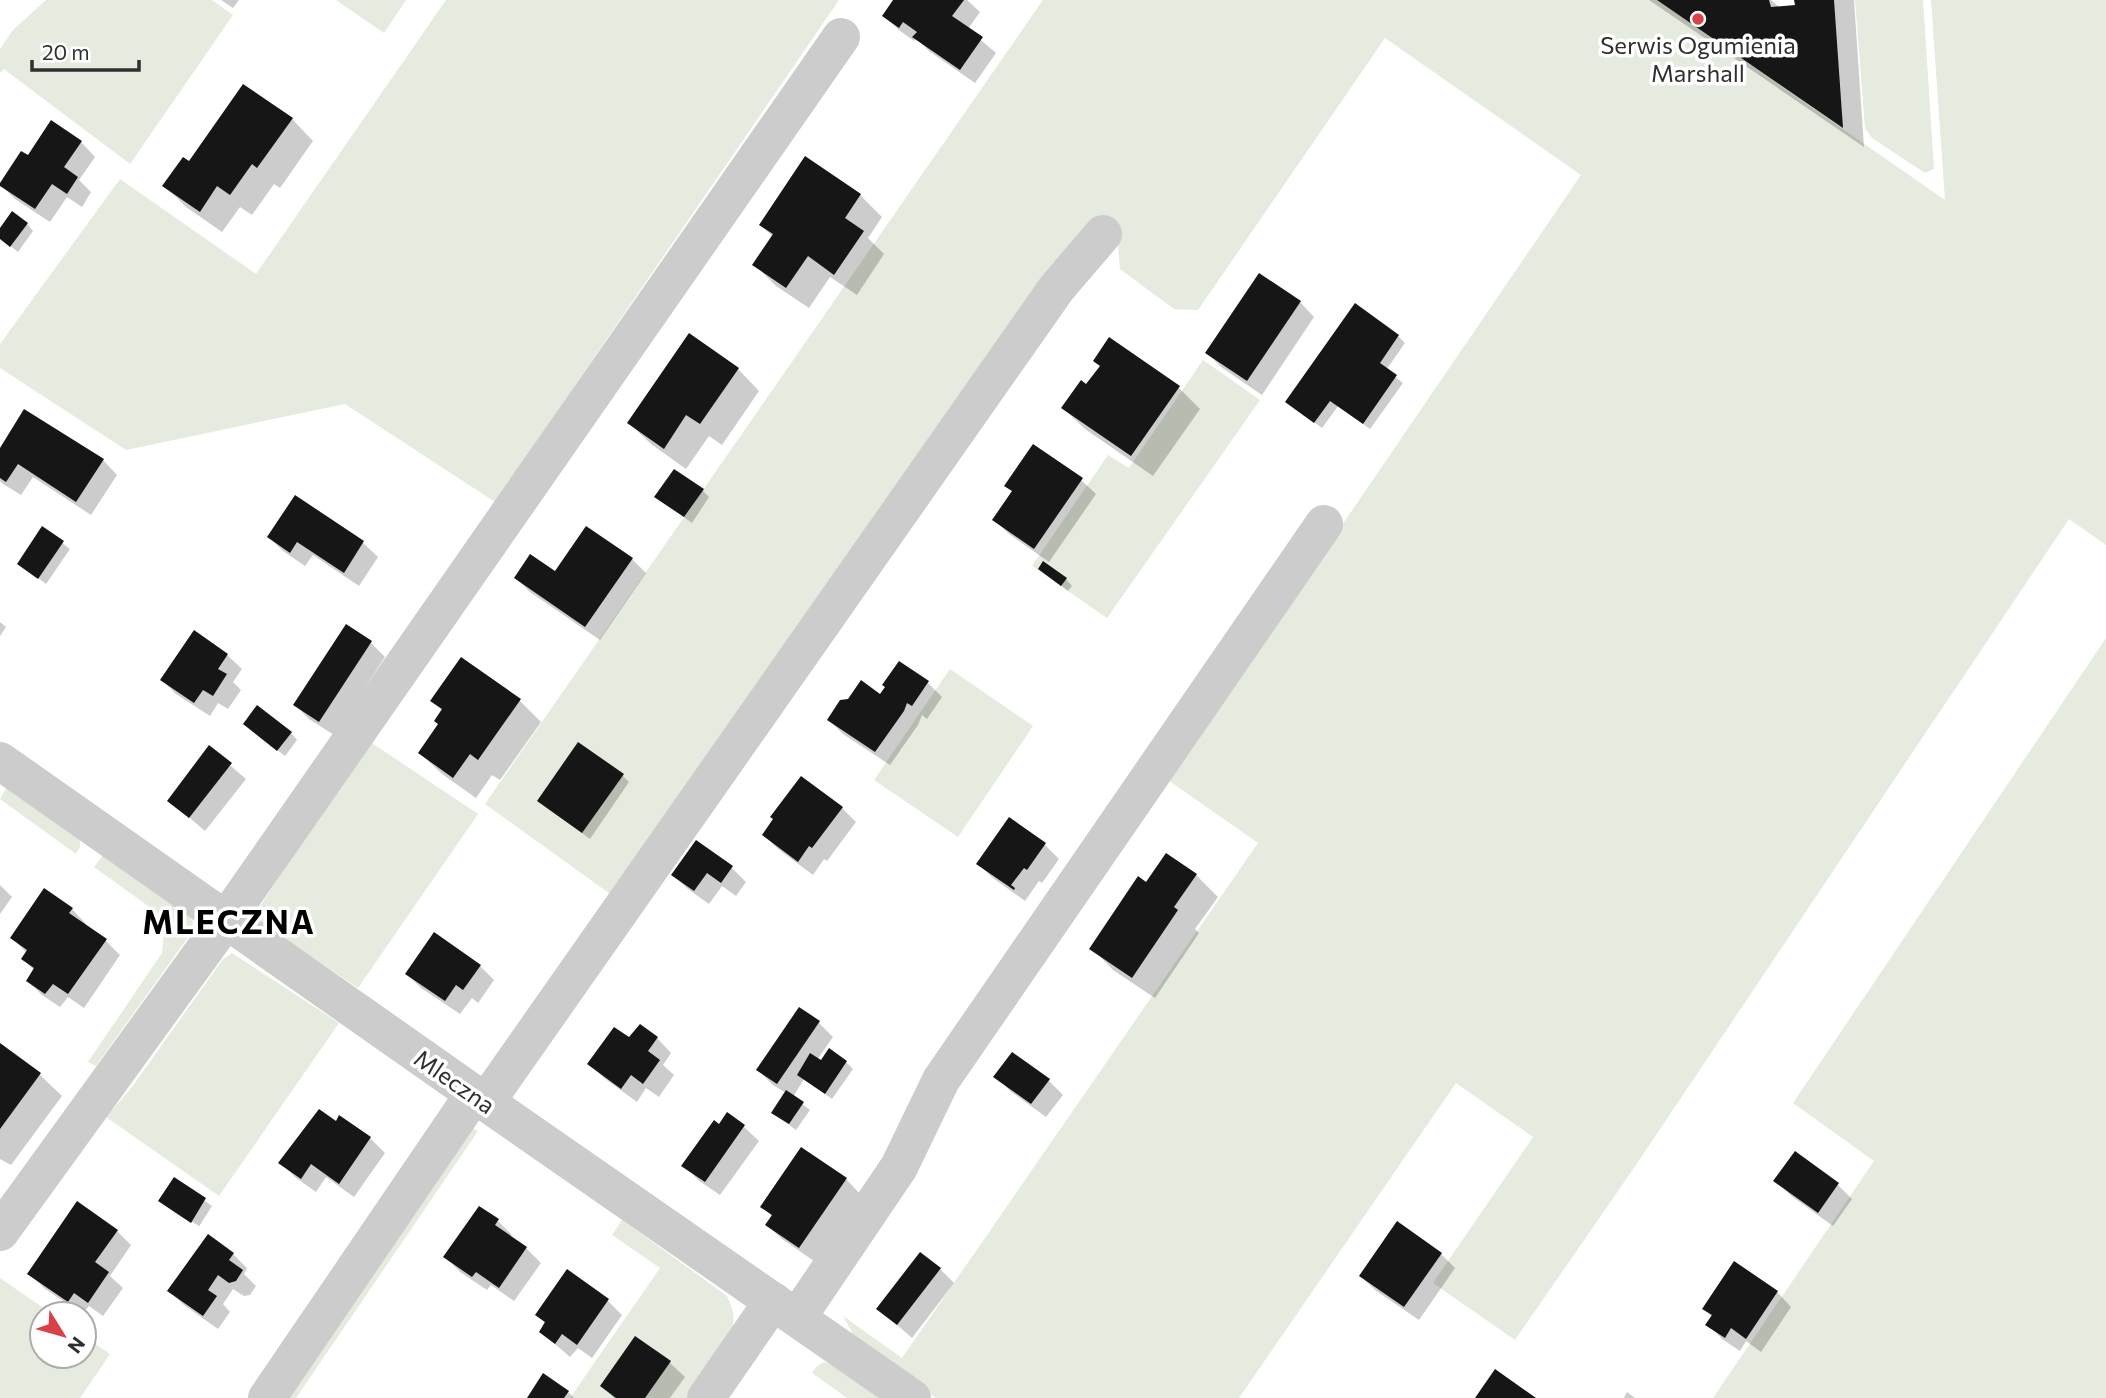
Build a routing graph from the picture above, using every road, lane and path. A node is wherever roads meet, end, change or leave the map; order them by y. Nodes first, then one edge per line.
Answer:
1 (841, 37) dead end
2 (1104, 234) dead end
3 (1324, 524) dead end
4 (0, 761) edge
5 (226, 920) junction
6 (480, 1098) junction
7 (0, 1232) edge
8 (785, 1310) junction
9 (267, 1398) edge
10 (706, 1398) edge
11 (912, 1398) edge

1 - 5 street
2 - 6 street
3 - 8 street
4 - 5 street, Mleczna
5 - 6 street, Mleczna
5 - 7 street
6 - 8 street, Mleczna
6 - 9 street
8 - 10 street
8 - 11 street, Mleczna

